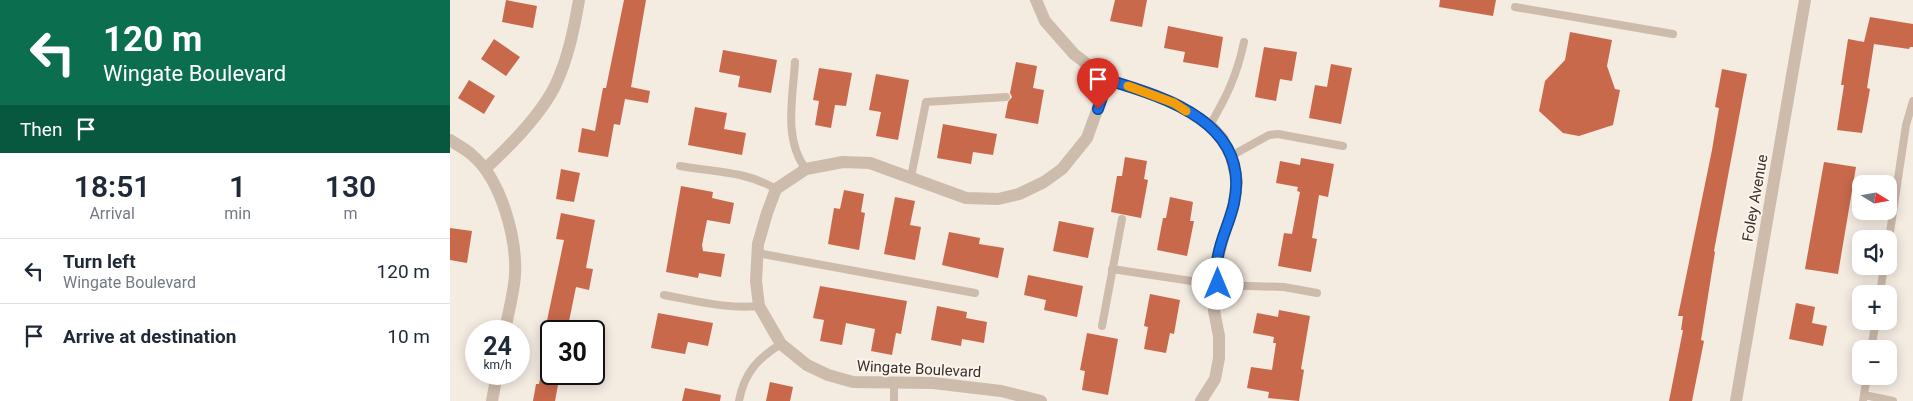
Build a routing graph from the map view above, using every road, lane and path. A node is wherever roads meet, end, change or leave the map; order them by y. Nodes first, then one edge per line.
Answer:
1 (579, 0) edge
2 (1036, 0) edge
3 (1804, 0) edge
4 (1514, 8) dead end
5 (1673, 34) dead end
6 (1244, 42) dead end
7 (796, 62) dead end
8 (1108, 80) junction
9 (1006, 97) dead end
10 (1913, 101) edge
11 (1210, 125) junction
12 (450, 140) edge
13 (1343, 146) dead end
14 (1231, 156) junction
15 (680, 166) dead end
16 (485, 169) junction
17 (806, 170) junction
18 (911, 177) junction
19 (776, 189) junction
20 (1122, 218) dead end
21 (1890, 230) edge
22 (757, 253) junction
23 (1112, 269) junction
24 (1218, 284) junction
25 (975, 293) dead end
26 (1317, 293) dead end
27 (664, 295) dead end
28 (760, 306) junction
29 (507, 320) edge
30 (1102, 326) dead end
31 (781, 344) junction
32 (894, 383) junction
33 (495, 385) edge
34 (1866, 385) edge
35 (1864, 398) edge
36 (492, 401) edge
37 (739, 401) edge
38 (894, 401) edge
39 (1041, 401) edge
40 (1201, 401) edge
41 (1736, 401) edge
42 (1893, 401) edge

1 - 16 street
2 - 8 street
3 - 41 street, Foley Avenue
4 - 5 lane
6 - 11 lane
7 - 17 lane
8 - 11 street
8 - 18 street
9 - 18 lane
10 - 21 lane
11 - 14 street
12 - 16 street
13 - 14 lane
14 - 24 street
15 - 19 lane
16 - 29 street
17 - 18 street
17 - 19 street
19 - 22 street, Wingate Boulevard
20 - 23 lane
22 - 25 lane
22 - 28 street, Wingate Boulevard
23 - 24 lane
23 - 30 lane
24 - 26 lane
24 - 40 street
27 - 28 lane
28 - 31 street, Wingate Boulevard
31 - 32 street, Wingate Boulevard
31 - 37 lane
32 - 38 lane
32 - 39 street, Wingate Boulevard
33 - 36 street
34 - 35 lane
35 - 42 lane

